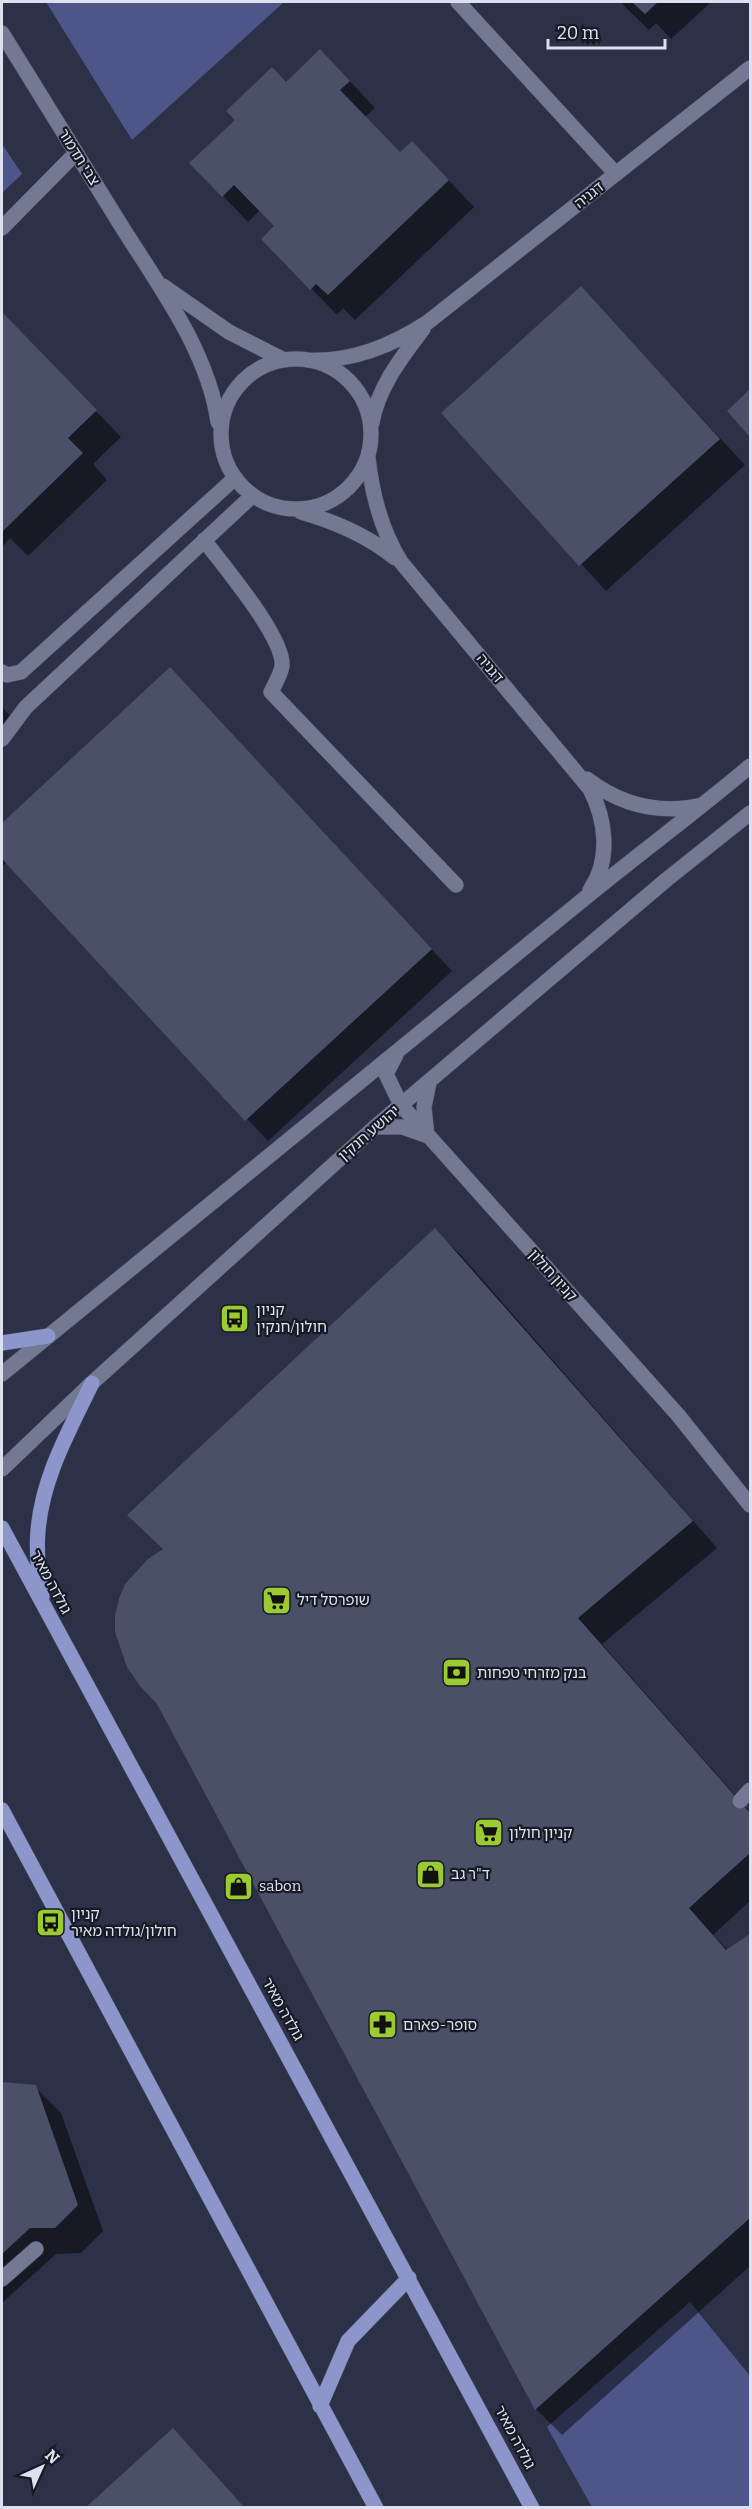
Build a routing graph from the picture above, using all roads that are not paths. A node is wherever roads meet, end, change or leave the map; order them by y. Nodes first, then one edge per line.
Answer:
1 (458, 2) edge
2 (2, 33) edge
3 (750, 68) edge
4 (76, 153) junction
5 (616, 174) junction
6 (2, 228) edge
7 (156, 280) junction
8 (429, 322) junction
9 (284, 360) junction
10 (307, 360) junction
11 (220, 434) junction
12 (371, 434) junction
13 (368, 458) junction
14 (235, 478) junction
15 (252, 495) junction
16 (296, 510) junction
17 (204, 540) junction
18 (401, 562) junction
19 (2, 672) edge
20 (2, 739) edge
21 (750, 766) edge
22 (580, 774) junction
23 (705, 805) junction
24 (750, 813) edge
25 (456, 885) dead end
26 (585, 898) junction
27 (398, 1050) junction
28 (429, 1083) junction
29 (401, 1106) junction
30 (375, 1127) junction
31 (427, 1136) junction
32 (48, 1336) junction
33 (2, 1343) edge
34 (2, 1374) edge
35 (92, 1383) junction
36 (2, 1469) edge
37 (750, 1505) edge
38 (2, 1528) edge
39 (43, 1606) junction
40 (2, 1809) edge
41 (36, 2249) dead end
42 (409, 2278) junction
43 (2, 2279) edge
44 (320, 2406) junction
45 (376, 2508) edge
46 (532, 2508) edge

1 - 5 street
2 - 4 street, צבי תדמור
3 - 5 street, דגניה
4 - 6 street
4 - 7 street, צבי תדמור
5 - 8 street, דגניה
7 - 9 street, צבי תדמור
7 - 11 street, צבי תדמור
8 - 10 street, דגניה
8 - 12 street, דגניה
9 - 10 street
9 - 11 street
10 - 12 street
11 - 14 street
12 - 13 street
13 - 16 street
13 - 18 street, דגניה
14 - 15 street
14 - 19 street
15 - 16 street
15 - 17 street
16 - 18 street, דגניה
17 - 20 street
17 - 25 street
18 - 22 street, דגניה
21 - 23 street
22 - 23 street, דגניה
22 - 26 street, דגניה
23 - 26 street
24 - 28 street, יהושע חנקין
26 - 27 street
27 - 29 street, קניון חולון
27 - 32 street
28 - 29 street, יהושע חנקין
28 - 31 street
29 - 30 street, יהושע חנקין
29 - 31 street, קניון חולון
30 - 31 street
30 - 35 street, יהושע חנקין
31 - 37 street, קניון חולון
32 - 33 main road
32 - 34 street
35 - 36 street, יהושע חנקין
35 - 39 main road
38 - 39 main road, גולדה מאיר
39 - 42 main road, גולדה מאיר
40 - 44 main road
41 - 43 street
42 - 44 main road
42 - 46 main road, גולדה מאיר
44 - 45 main road

